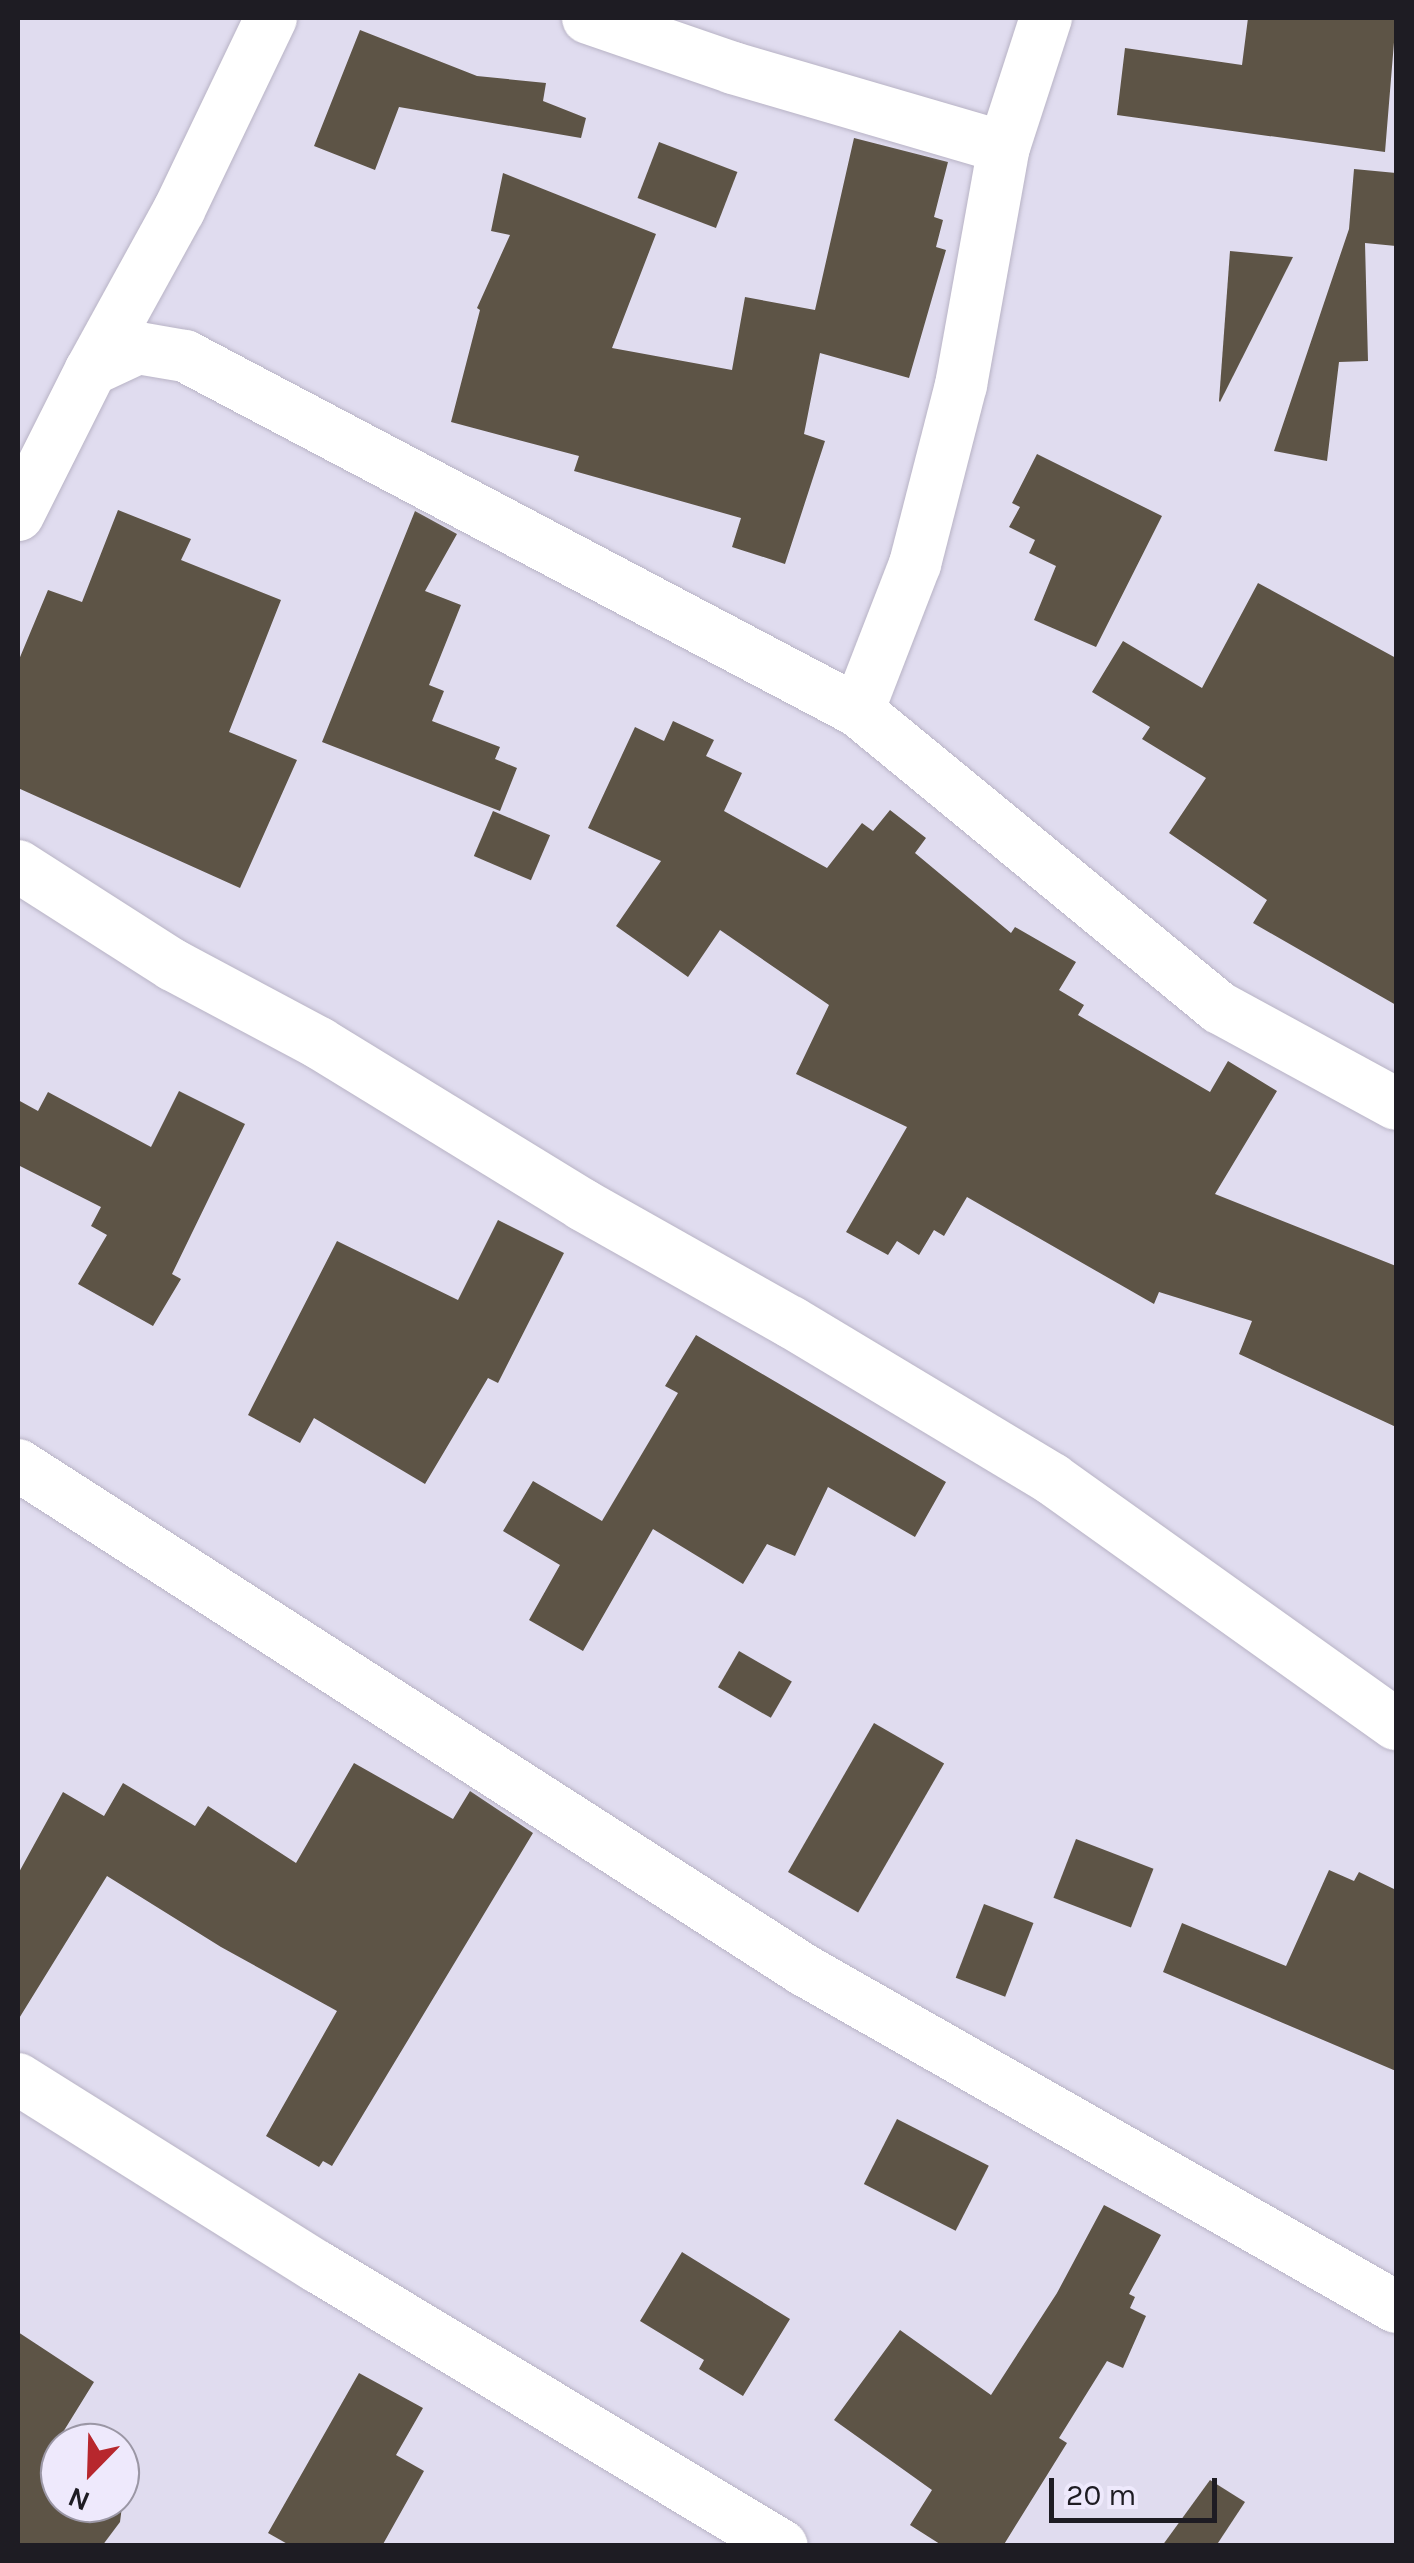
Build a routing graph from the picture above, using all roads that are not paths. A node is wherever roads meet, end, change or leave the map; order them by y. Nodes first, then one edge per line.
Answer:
1 (271, 18) edge
2 (588, 18) edge
3 (1046, 18) edge
4 (1004, 147) junction
5 (92, 370) junction
6 (18, 514) edge
7 (858, 712) junction
8 (18, 866) edge
9 (1396, 1104) edge
10 (18, 1465) edge
11 (1396, 1724) edge
12 (18, 2078) edge
13 (1396, 2307) edge
14 (782, 2546) edge

1 - 5 street
2 - 4 street
3 - 4 street
4 - 7 street
5 - 6 street
5 - 7 street
7 - 9 street
8 - 11 street
10 - 13 street
12 - 14 street

